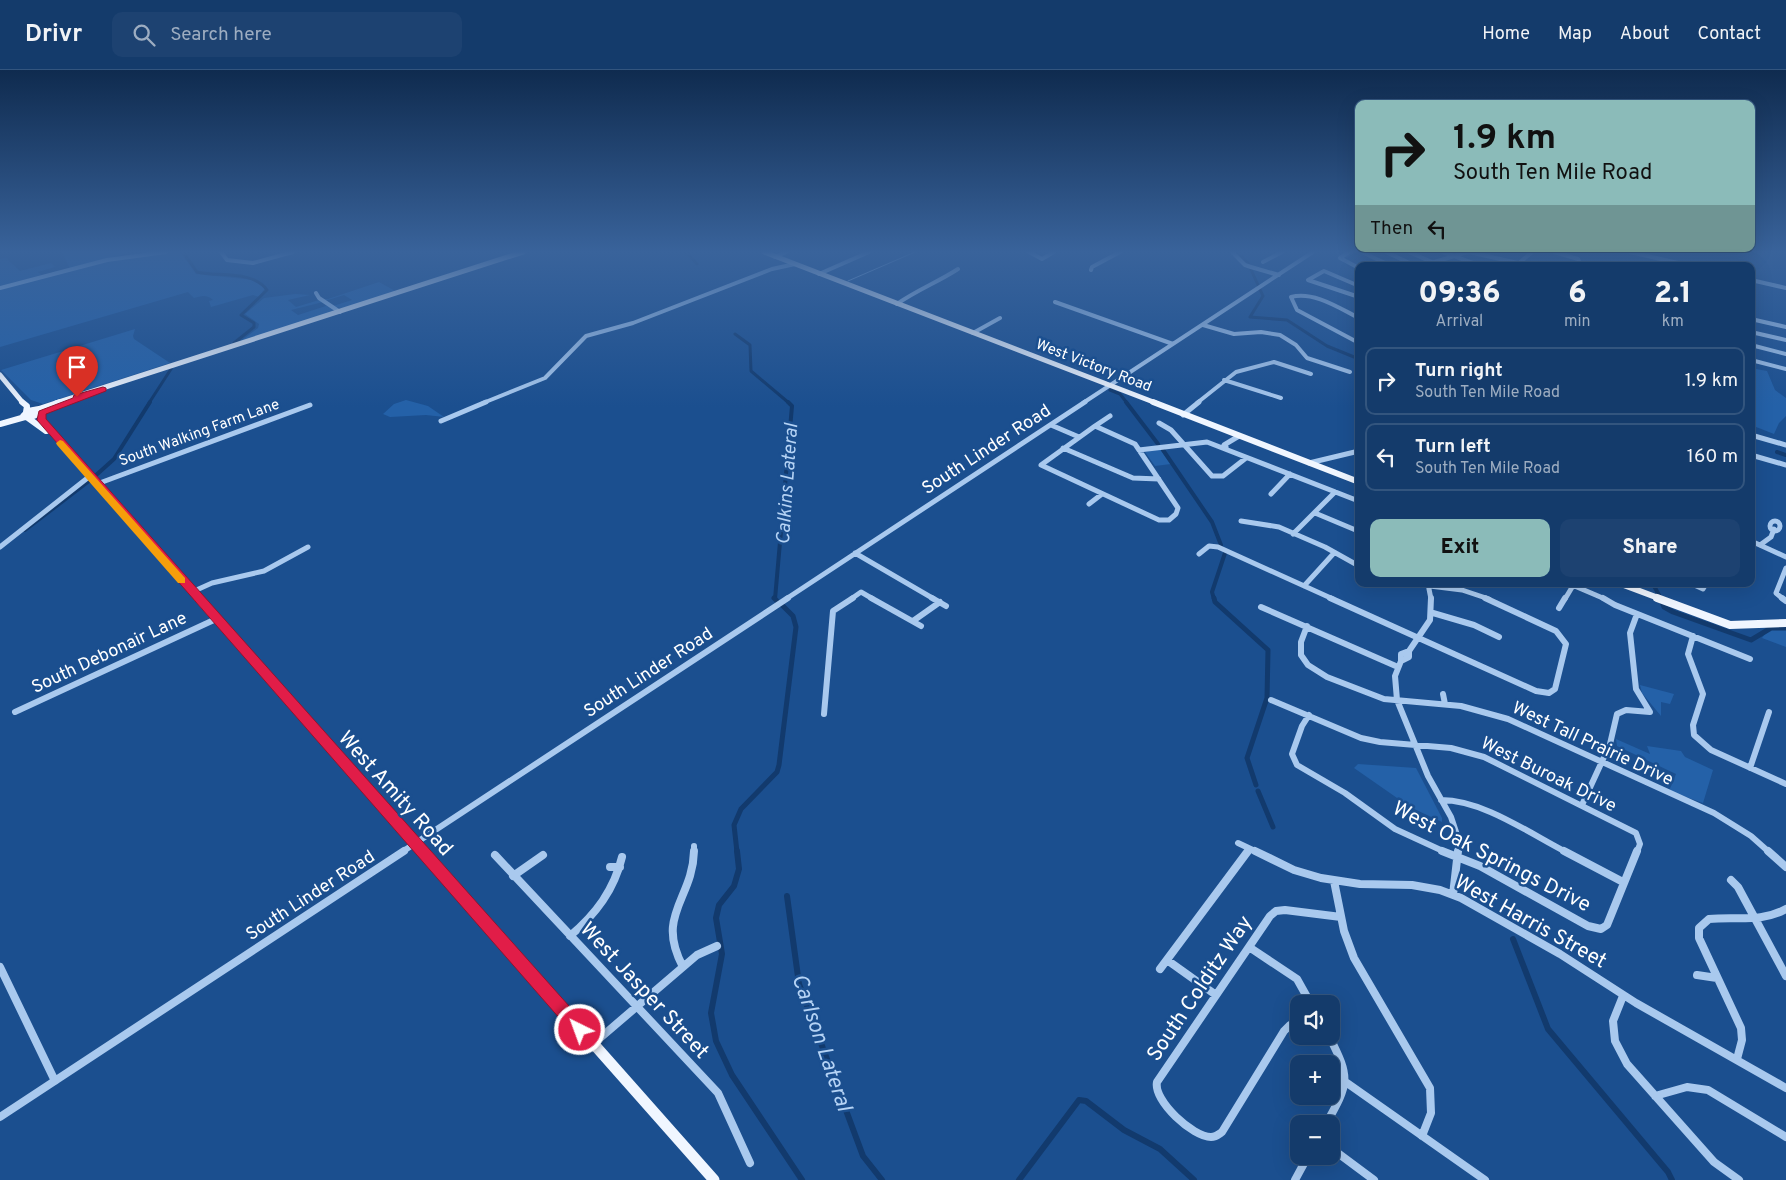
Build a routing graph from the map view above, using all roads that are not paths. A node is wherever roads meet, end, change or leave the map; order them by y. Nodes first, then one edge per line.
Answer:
1 (328, 304) edge
2 (365, 304) edge
3 (683, 304) edge
4 (897, 304) edge
5 (1060, 304) edge
6 (1235, 304) edge
7 (1294, 304) edge
8 (1328, 304) edge
9 (340, 312) junction
10 (1355, 316) edge
11 (1000, 318) dead end
12 (1755, 320) edge
13 (1203, 324) junction
14 (1786, 329) edge
15 (973, 333) junction
16 (1755, 333) edge
17 (1784, 340) edge
18 (1355, 341) edge
19 (1173, 344) junction
20 (1755, 346) edge
21 (1786, 354) edge
22 (1755, 361) edge
23 (1784, 368) edge
24 (1350, 372) dead end
25 (1311, 374) dead end
26 (0, 376) edge
27 (1224, 380) junction
28 (1109, 386) junction
29 (15, 393) junction
30 (1281, 398) dead end
31 (310, 404) dead end
32 (40, 411) junction
33 (1183, 414) junction
34 (26, 415) junction
35 (1110, 416) dead end
36 (441, 421) dead end
37 (0, 423) edge
38 (1159, 423) dead end
39 (1054, 426) junction
40 (1095, 426) junction
41 (50, 430) junction
42 (1077, 436) junction
43 (1755, 436) edge
44 (1238, 437) junction
45 (1184, 444) junction
46 (1786, 445) edge
47 (1063, 448) junction
48 (1225, 448) junction
49 (1139, 450) junction
50 (1355, 452) edge
51 (1755, 456) edge
52 (1246, 458) junction
53 (1309, 463) junction
54 (1786, 465) edge
55 (1290, 474) junction
56 (90, 476) junction
57 (1159, 479) junction
58 (1355, 480) edge
59 (97, 484) junction
60 (1335, 492) junction
61 (1102, 494) junction
62 (1272, 494) dead end
63 (1355, 500) edge
64 (1089, 504) dead end
65 (1315, 513) junction
66 (1241, 521) dead end
67 (1774, 529) dead end
68 (1355, 530) edge
69 (1293, 534) junction
70 (1755, 543) edge
71 (1760, 545) junction
72 (0, 546) edge
73 (308, 548) dead end
74 (855, 553) junction
75 (1334, 553) junction
76 (1199, 554) dead end
77 (1786, 557) edge
78 (1355, 564) edge
79 (1786, 568) edge
80 (1784, 577) edge
81 (1304, 586) junction
82 (1428, 587) edge
83 (1439, 587) edge
84 (1570, 587) edge
85 (1578, 587) edge
86 (1630, 587) edge
87 (192, 592) junction
88 (1786, 601) edge
89 (940, 602) junction
90 (946, 606) dead end
91 (1261, 607) dead end
92 (1559, 608) dead end
93 (1434, 613) junction
94 (1637, 614) junction
95 (216, 619) junction
96 (913, 621) junction
97 (1786, 622) edge
98 (921, 626) dead end
99 (1307, 626) junction
100 (1693, 636) junction
101 (1499, 637) dead end
102 (1419, 638) junction
103 (1750, 659) dead end
104 (1400, 664) junction
105 (1443, 694) dead end
106 (1271, 700) dead end
107 (1397, 700) junction
108 (1446, 704) junction
109 (14, 712) dead end
110 (1770, 712) dead end
111 (824, 714) dead end
112 (1309, 715) junction
113 (1416, 745) junction
114 (1602, 763) junction
115 (1750, 768) junction
116 (1786, 784) edge
117 (1441, 800) junction
118 (1582, 805) junction
119 (1238, 843) dead end
120 (414, 844) junction
121 (694, 846) dead end
122 (1250, 850) junction
123 (543, 854) dead end
124 (494, 855) dead end
125 (1458, 856) junction
126 (622, 858) dead end
127 (1786, 866) edge
128 (610, 867) dead end
129 (620, 867) junction
130 (513, 876) junction
131 (1731, 880) dead end
132 (1334, 881) junction
133 (1623, 882) junction
134 (1453, 895) junction
135 (1786, 909) edge
136 (1341, 917) junction
137 (1756, 920) junction
138 (570, 936) junction
139 (718, 946) dead end
140 (1249, 946) junction
141 (1167, 960) junction
142 (0, 967) edge
143 (683, 967) junction
144 (1160, 969) dead end
145 (1697, 975) dead end
146 (1786, 976) edge
147 (1717, 978) junction
148 (1216, 995) junction
149 (1307, 995) edge
150 (1623, 996) junction
151 (636, 1007) junction
152 (1290, 1025) edge
153 (592, 1044) junction
154 (1334, 1045) edge
155 (1737, 1060) junction
156 (55, 1081) junction
157 (1347, 1083) junction
158 (1786, 1088) edge
159 (1655, 1096) junction
160 (1331, 1115) edge
161 (0, 1117) edge
162 (1422, 1136) junction
163 (1786, 1137) edge
164 (1340, 1155) edge
165 (750, 1163) dead end
166 (1303, 1165) edge
167 (714, 1180) edge
168 (1295, 1180) edge
169 (1374, 1180) edge
170 (1485, 1180) edge
171 (1739, 1180) edge

1 - 9 street
2 - 9 main road
3 - 36 street
4 - 15 main road, West Victory Road
5 - 19 street
6 - 13 street, South Linder Road
7 - 18 street
8 - 10 street
9 - 32 main road
11 - 15 street
12 - 14 street
13 - 19 street, South Linder Road
13 - 24 street
14 - 17 street
15 - 28 main road, West Victory Road
16 - 17 street
19 - 28 street, South Linder Road
20 - 21 street
22 - 23 street
25 - 27 street
26 - 29 main road, West Amity Road
27 - 30 street
27 - 33 street
28 - 33 main road, West Victory Road
28 - 39 street, South Linder Road
29 - 32 main road, West Amity Road
29 - 34 main road, West Amity Road
31 - 59 street, South Walking Farm Lane
32 - 34 main road
32 - 41 main road, West Amity Road
33 - 44 main road, West Victory Road
34 - 37 main road
34 - 41 main road, West Amity Road
35 - 40 street
38 - 45 street
39 - 42 street
39 - 74 street, South Linder Road
40 - 42 street
40 - 49 street
41 - 56 main road, West Amity Road
42 - 47 street
43 - 46 street
44 - 48 street
44 - 53 main road, West Victory Road
45 - 48 street
45 - 49 street
45 - 52 street
47 - 57 street
47 - 61 street
48 - 52 street
49 - 57 street
50 - 53 street
51 - 54 street
52 - 55 street
53 - 58 main road, West Victory Road
55 - 60 street
55 - 62 street
56 - 59 main road, West Amity Road
56 - 72 street
57 - 61 street
59 - 87 main road, West Amity Road
60 - 63 street
60 - 65 street
61 - 64 street
65 - 68 street
65 - 69 street
66 - 69 street
67 - 71 street
69 - 75 street
70 - 71 street
71 - 77 street
73 - 87 street
74 - 89 street
74 - 120 street, South Linder Road
75 - 78 street
75 - 81 street
76 - 81 street
79 - 80 street
80 - 88 street
81 - 102 street
82 - 93 street
83 - 102 street
84 - 92 street
85 - 94 street
86 - 97 main road
87 - 95 main road, West Amity Road
89 - 90 street
89 - 96 street
91 - 99 street
93 - 101 street
93 - 102 street
94 - 100 street
94 - 114 street
95 - 109 street, South Debonair Lane
95 - 120 main road, West Amity Road
96 - 98 street
96 - 111 street
99 - 104 street
99 - 107 street, West Tall Prairie Drive
100 - 103 street
100 - 115 street
102 - 104 street
104 - 107 street
105 - 108 street
106 - 112 street, West Buroak Drive
107 - 108 street, West Tall Prairie Drive
107 - 113 street
108 - 114 street, West Tall Prairie Drive
110 - 115 street
112 - 113 street, West Buroak Drive
112 - 125 street, West Oak Springs Drive
113 - 117 street
113 - 118 street, West Buroak Drive
114 - 118 street
114 - 127 street, West Tall Prairie Drive
115 - 116 street
117 - 125 street
117 - 133 street
118 - 133 street, West Buroak Drive
119 - 122 street, West Harris Street
120 - 153 main road, West Amity Road
120 - 156 street, South Linder Road
121 - 143 street
122 - 132 street, West Harris Street
122 - 141 street
123 - 130 street
124 - 130 street, West Jasper Street
125 - 133 street, West Oak Springs Drive
125 - 134 street
126 - 129 street
128 - 129 street
129 - 138 street
130 - 138 street, West Jasper Street
131 - 137 street
132 - 134 street, West Harris Street
132 - 136 street
134 - 150 street, West Harris Street
135 - 137 street
136 - 140 street, South Colditz Way
136 - 162 street
137 - 146 street
137 - 147 street
138 - 151 street, West Jasper Street
139 - 143 street
140 - 148 street, South Colditz Way
140 - 149 street
141 - 144 street
141 - 148 street
142 - 156 street
143 - 151 street
145 - 147 street
147 - 155 street
148 - 152 street, South Colditz Way
150 - 155 street, West Harris Street
150 - 159 street
151 - 153 street
151 - 165 street, West Jasper Street
153 - 167 main road, West Amity Road
154 - 157 street
155 - 158 street, West Harris Street
156 - 161 street, South Linder Road
157 - 160 street
157 - 162 street
159 - 163 street
159 - 171 street
162 - 170 street
164 - 169 street
166 - 168 street

